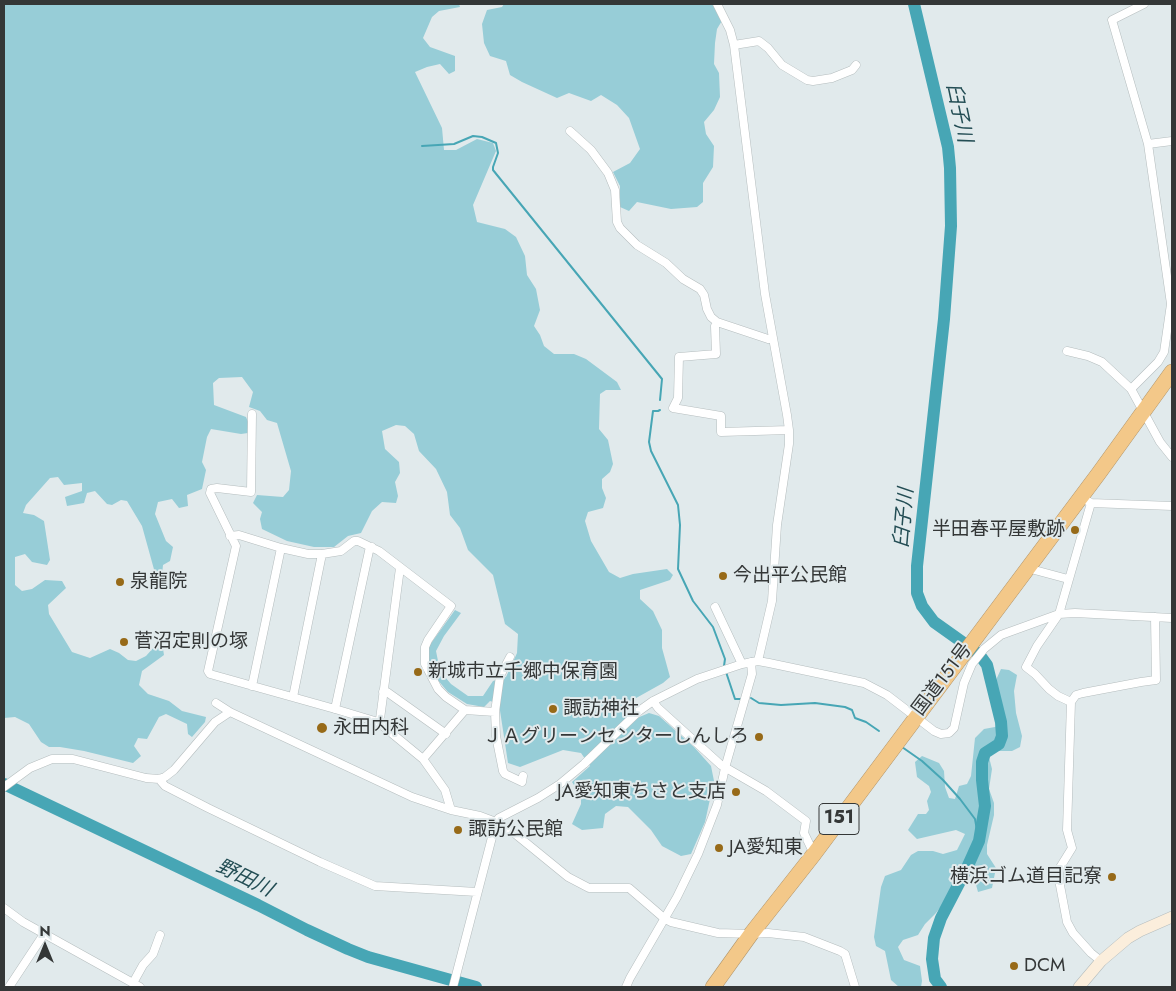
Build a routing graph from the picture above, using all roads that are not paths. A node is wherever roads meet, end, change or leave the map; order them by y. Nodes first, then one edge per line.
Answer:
1 (717, 4) edge
2 (1144, 4) edge
3 (734, 44) junction
4 (856, 64) dead end
5 (570, 131) dead end
6 (1172, 141) edge
7 (1148, 144) junction
8 (717, 322) junction
9 (772, 340) junction
10 (1067, 350) dead end
11 (1172, 372) edge
12 (1131, 389) junction
13 (1144, 411) junction
14 (252, 414) dead end
15 (789, 430) junction
16 (1172, 457) edge
17 (1086, 499) junction
18 (1172, 506) edge
19 (230, 536) junction
20 (372, 547) junction
21 (281, 548) junction
22 (322, 554) junction
23 (400, 568) junction
24 (1027, 568) junction
25 (1068, 579) junction
26 (715, 607) dead end
27 (1059, 614) junction
28 (1156, 617) junction
29 (1172, 618) edge
30 (510, 657) dead end
31 (968, 658) junction
32 (755, 662) junction
33 (742, 664) junction
34 (252, 686) junction
35 (383, 692) junction
36 (293, 697) junction
37 (653, 701) junction
38 (1071, 702) junction
39 (216, 703) dead end
40 (335, 708) junction
41 (465, 710) junction
42 (230, 712) junction
43 (495, 712) junction
44 (915, 717) junction
45 (378, 722) junction
46 (446, 734) junction
47 (423, 759) junction
48 (725, 768) junction
49 (524, 776) dead end
50 (159, 779) junction
51 (4, 787) edge
52 (450, 810) junction
53 (496, 822) junction
54 (814, 854) junction
55 (477, 892) junction
56 (4, 908) edge
57 (1172, 917) edge
58 (665, 918) junction
59 (44, 934) junction
60 (752, 934) junction
61 (160, 935) dead end
62 (1100, 961) junction
63 (136, 985) edge
64 (8, 987) edge
65 (453, 987) edge
66 (626, 987) edge
67 (713, 987) edge
68 (855, 987) edge
69 (1079, 987) edge

1 - 3 street
2 - 7 street
3 - 4 street
3 - 9 street
5 - 8 street
6 - 7 street
7 - 12 street
8 - 9 street
8 - 15 street
9 - 15 street
10 - 12 street
11 - 13 highway, 国道151号 / 151
12 - 13 street
13 - 16 street
13 - 17 highway, 国道151号 / 151
14 - 19 street
15 - 32 street
17 - 18 street
17 - 24 highway, 国道151号 / 151
17 - 25 street
19 - 21 street
19 - 34 street
20 - 22 street
20 - 23 street
20 - 40 street
21 - 22 street
21 - 34 street
22 - 36 street
23 - 35 street
23 - 41 street
24 - 25 street
24 - 31 highway, 国道151号 / 151
25 - 27 street
26 - 33 street
27 - 28 street
27 - 31 street
27 - 38 street
28 - 29 street
28 - 38 street
30 - 43 street
31 - 44 highway, 国道151号 / 151
31 - 44 street
32 - 33 street
32 - 44 street
32 - 48 street
33 - 37 street
34 - 36 street
35 - 45 street
35 - 46 street
36 - 40 street
37 - 48 street
37 - 53 street
38 - 62 street
39 - 42 street
40 - 45 street
41 - 43 street
41 - 46 street
42 - 50 street
42 - 52 street
43 - 49 street
44 - 54 highway, 国道151号 / 151
45 - 47 street
46 - 47 street
47 - 52 street
48 - 54 street
48 - 58 street
50 - 51 street
50 - 55 street
52 - 53 street
53 - 55 street
53 - 58 street
54 - 60 highway, 国道151号 / 151
55 - 65 street
56 - 59 street
57 - 62 street
58 - 60 street
58 - 66 street
59 - 63 street
59 - 64 street
60 - 67 highway, 国道151号 / 151
60 - 68 street
61 - 63 street
62 - 69 street

